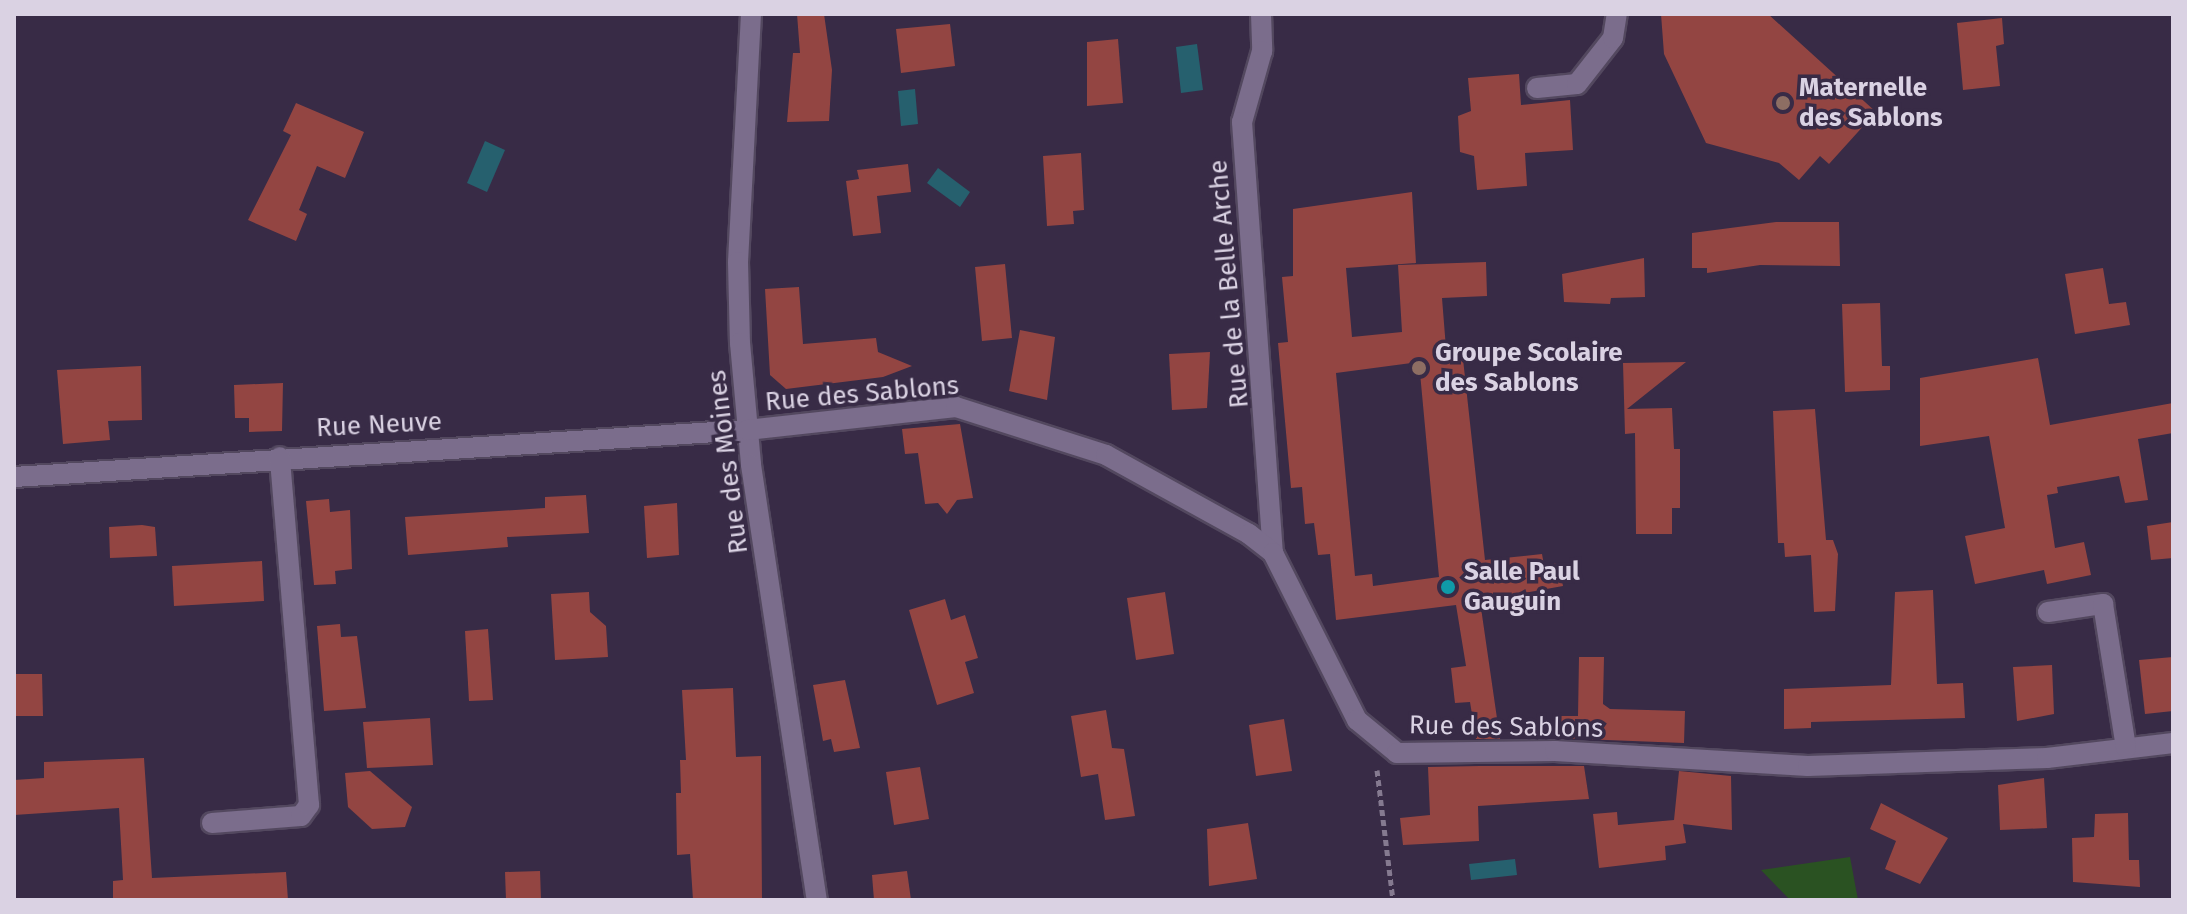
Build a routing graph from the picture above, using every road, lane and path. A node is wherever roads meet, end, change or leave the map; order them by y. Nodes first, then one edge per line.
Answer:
1 (751, 14) edge
2 (1261, 14) edge
3 (1617, 14) edge
4 (1537, 88) dead end
5 (747, 430) junction
6 (280, 457) junction
7 (14, 477) edge
8 (1273, 553) junction
9 (2048, 612) dead end
10 (2173, 743) edge
11 (2126, 748) junction
12 (1374, 753) dead end
13 (212, 823) dead end
14 (817, 900) edge
15 (1393, 900) edge

1 - 5 street, Rue des Moines
2 - 8 street, Rue de la Belle Arche
3 - 4 street
5 - 6 street, Rue Neuve
5 - 8 street, Rue des Sablons
5 - 14 street, Rue des Moines
6 - 7 street, Rue Neuve
6 - 13 street
8 - 11 street, Rue des Sablons
9 - 11 street
10 - 11 street, Rue des Sablons
12 - 15 path

